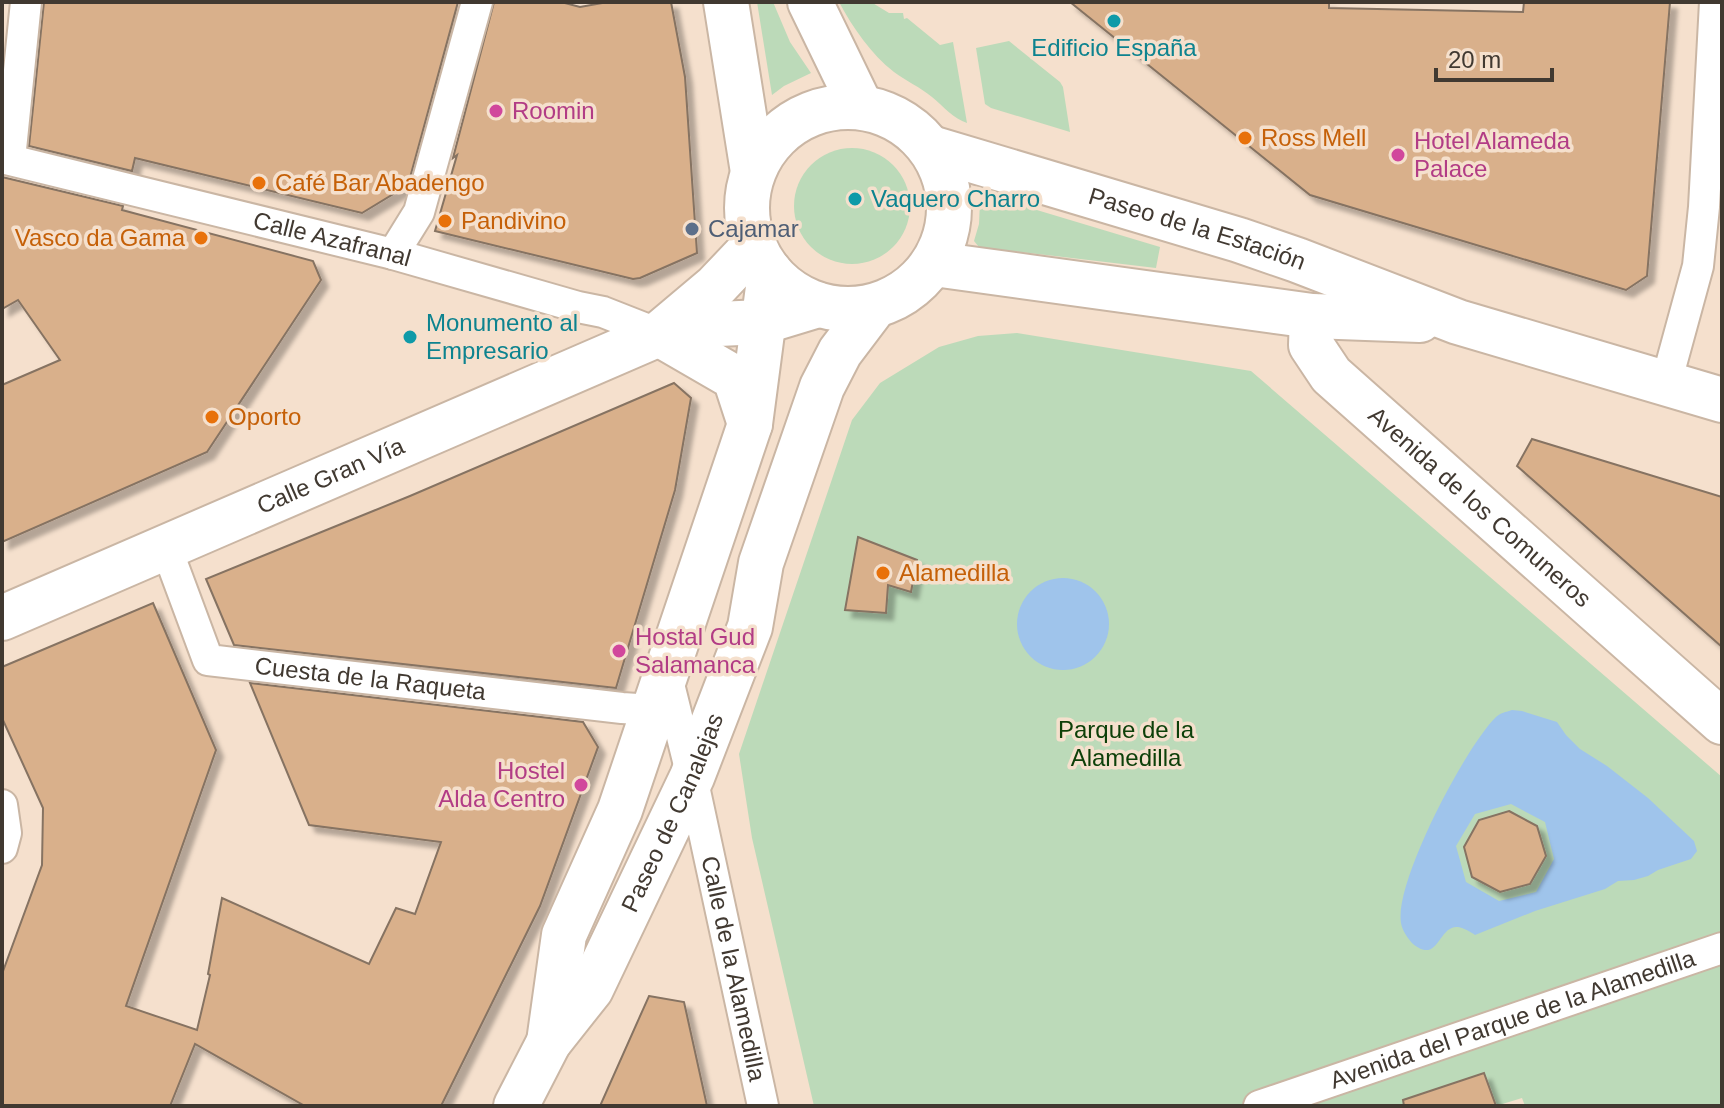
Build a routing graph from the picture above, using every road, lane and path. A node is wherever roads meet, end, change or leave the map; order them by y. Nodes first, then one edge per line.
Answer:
1 (26, 2) edge
2 (477, 2) edge
3 (726, 2) edge
4 (810, 2) edge
5 (1715, 2) edge
6 (861, 107) junction
7 (931, 148) junction
8 (6, 158) edge
9 (753, 172) junction
10 (393, 254) junction
11 (762, 259) junction
12 (934, 264) junction
13 (1363, 287) junction
14 (818, 305) junction
15 (874, 307) junction
16 (1312, 316) junction
17 (762, 322) junction
18 (1458, 322) junction
19 (659, 334) junction
20 (1666, 383) junction
21 (1722, 400) edge
22 (750, 424) junction
23 (166, 547) junction
24 (2, 618) edge
25 (660, 692) junction
26 (1722, 722) edge
27 (692, 777) junction
28 (2, 805) edge
29 (685, 831) junction
30 (2, 848) edge
31 (1722, 948) edge
32 (549, 1042) junction
33 (516, 1106) edge
34 (763, 1106) edge
35 (1259, 1106) edge

1 - 8 street
2 - 10 street
3 - 9 main road
4 - 6 main road
5 - 20 street
6 - 7 main road
6 - 9 main road
7 - 12 main road
7 - 13 main road, Paseo de la Estación
8 - 10 street, Calle Azafranal
9 - 11 main road
10 - 19 street, Calle Azafranal
11 - 14 main road
11 - 17 main road, Paseo de Canalejas
11 - 19 main road, Calle Gran Vía
12 - 15 main road
12 - 16 main road, Paseo de la Estación
13 - 16 main road
13 - 18 main road, Paseo de la Estación
14 - 15 main road
14 - 17 main road, Calle Gran Vía
15 - 27 main road, Paseo de Canalejas
16 - 18 main road, Paseo de la Estación
16 - 26 main road, Avenida de los Comuneros
17 - 19 main road, Calle Gran Vía
17 - 22 main road, Paseo de Canalejas
18 - 20 main road, Paseo de la Estación
19 - 22 main road
19 - 23 main road, Calle Gran Vía
20 - 21 main road, Paseo de la Estación
22 - 25 main road, Paseo de Canalejas
23 - 24 main road, Calle Gran Vía
23 - 25 street, Cuesta de la Raqueta
25 - 27 street
25 - 32 main road, Paseo de Canalejas
27 - 29 main road, Paseo de Canalejas
28 - 30 street
29 - 32 main road, Paseo de Canalejas
29 - 34 street, Calle de la Alamedilla
31 - 35 street, Avenida del Parque de la Alamedilla
32 - 33 main road, Paseo de Canalejas

